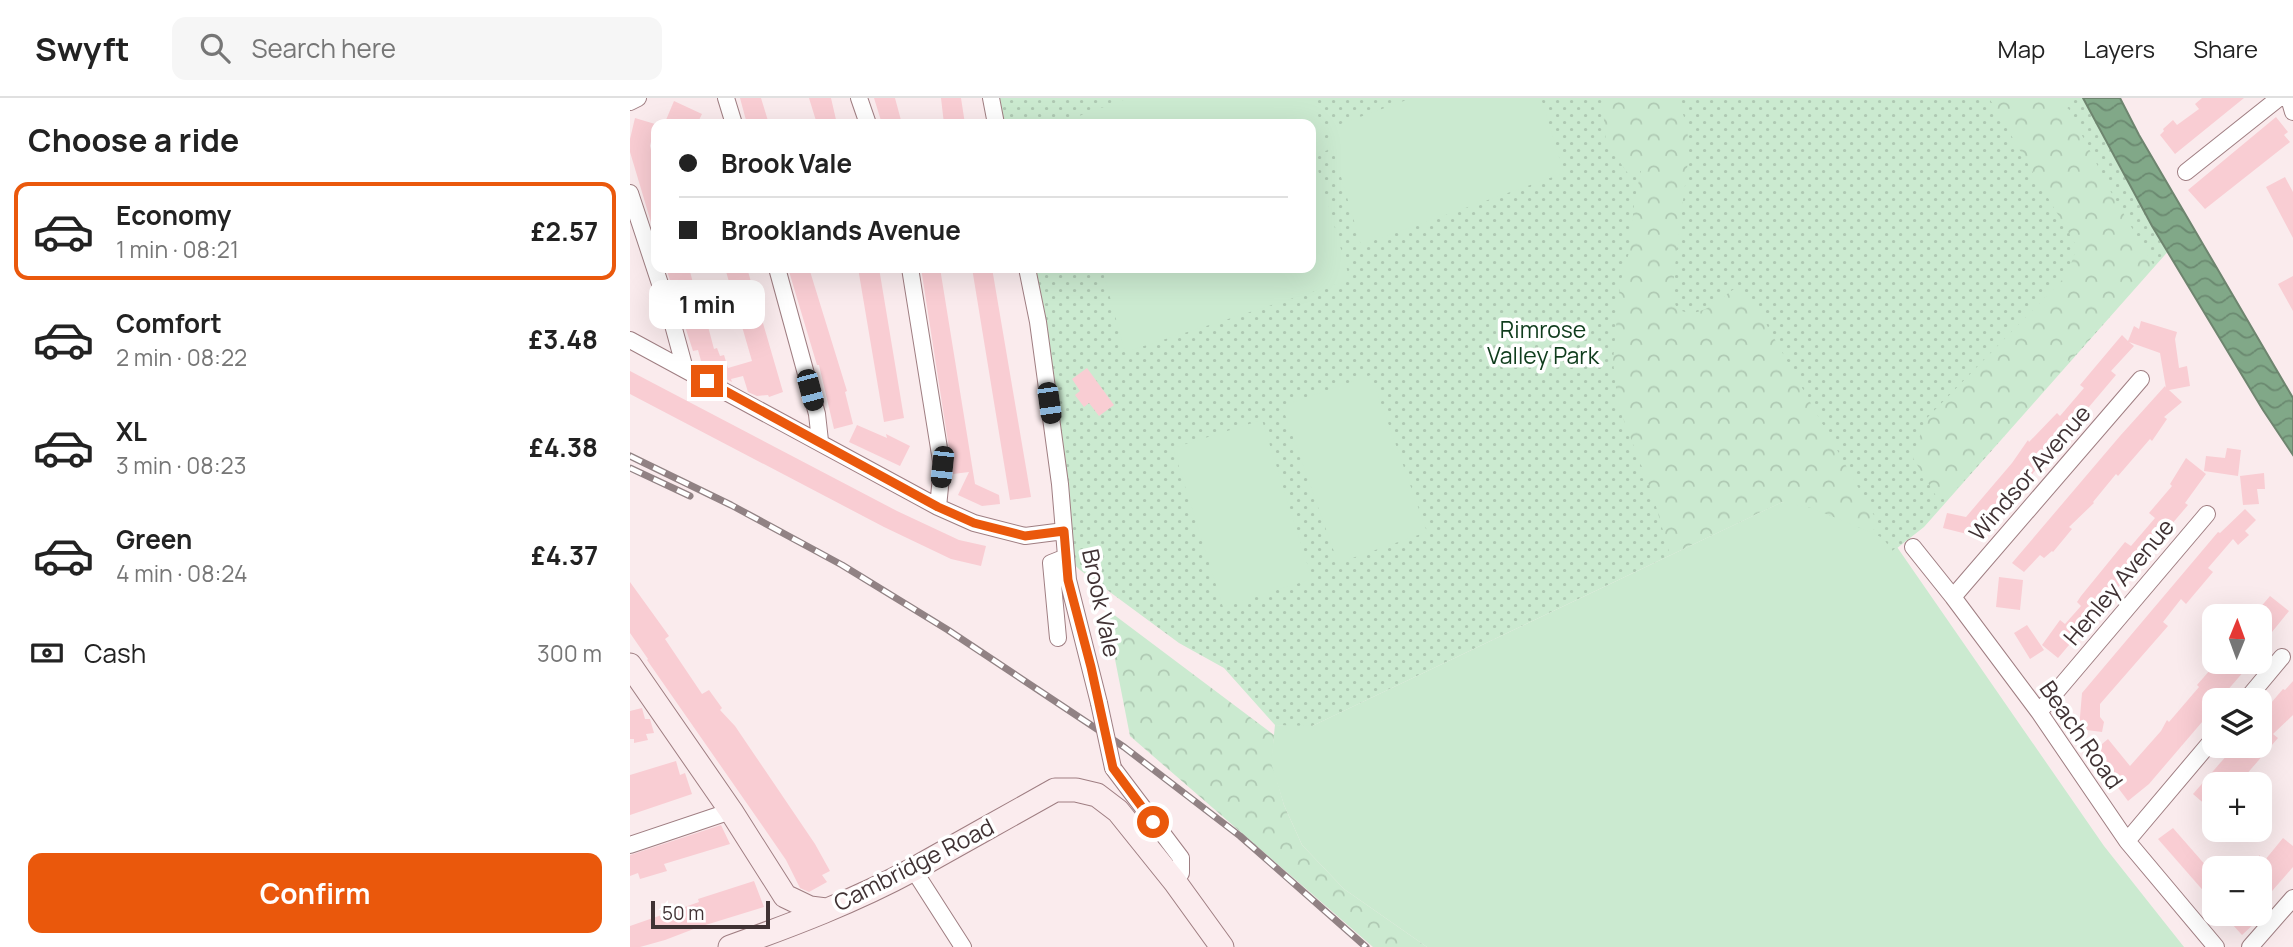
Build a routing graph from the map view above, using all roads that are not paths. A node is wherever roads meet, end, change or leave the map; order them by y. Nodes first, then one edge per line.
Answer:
1 (638, 98) edge
2 (726, 98) edge
3 (859, 98) edge
4 (991, 98) edge
5 (2279, 98) edge
6 (2289, 98) edge
7 (630, 102) edge
8 (2293, 112) edge
9 (732, 119) edge
10 (866, 119) edge
11 (995, 119) edge
12 (2186, 172) dead end
13 (630, 193) edge
14 (651, 257) edge
15 (656, 273) edge
16 (778, 273) edge
17 (911, 273) edge
18 (1028, 273) edge
19 (630, 340) edge
20 (685, 369) junction
21 (2141, 379) dead end
22 (820, 441) junction
23 (938, 507) junction
24 (2207, 514) dead end
25 (1064, 531) junction
26 (1913, 547) dead end
27 (1066, 557) junction
28 (1953, 597) junction
29 (1058, 638) dead end
30 (2282, 657) dead end
31 (630, 666) edge
32 (637, 687) edge
33 (2256, 688) edge
34 (2039, 712) junction
35 (2202, 752) edge
36 (731, 811) junction
37 (2127, 841) junction
38 (630, 845) edge
39 (913, 869) junction
40 (1175, 882) junction
41 (785, 896) junction
42 (2293, 898) edge
43 (827, 910) junction
44 (774, 931) junction
45 (730, 947) edge
46 (963, 947) edge
47 (1222, 947) edge
48 (2216, 947) edge
49 (2250, 947) edge

1 - 7 street
2 - 9 street
3 - 10 street
4 - 11 street
5 - 12 street
6 - 8 street
13 - 14 street
15 - 20 street
16 - 22 street
17 - 23 street
18 - 25 street, Brook Vale
19 - 20 street
20 - 22 street
21 - 28 street, Windsor Avenue
22 - 23 street
23 - 25 street
24 - 34 street, Henley Avenue
25 - 27 street, Brook Vale
26 - 28 street, Beach Road
27 - 29 street
27 - 40 street, Brook Vale, bridge
28 - 34 street, Beach Road
30 - 33 street
31 - 32 main road
32 - 36 main road
34 - 37 street, Beach Road
35 - 37 street
36 - 38 street
36 - 41 main road
37 - 48 street, Beach Road
39 - 40 main road, Cambridge Road
39 - 43 main road, Cambridge Road
39 - 46 street
40 - 47 main road
41 - 43 main road
41 - 44 main road
42 - 49 street
43 - 44 main road, Cambridge Road
44 - 45 main road, Cambridge Road

